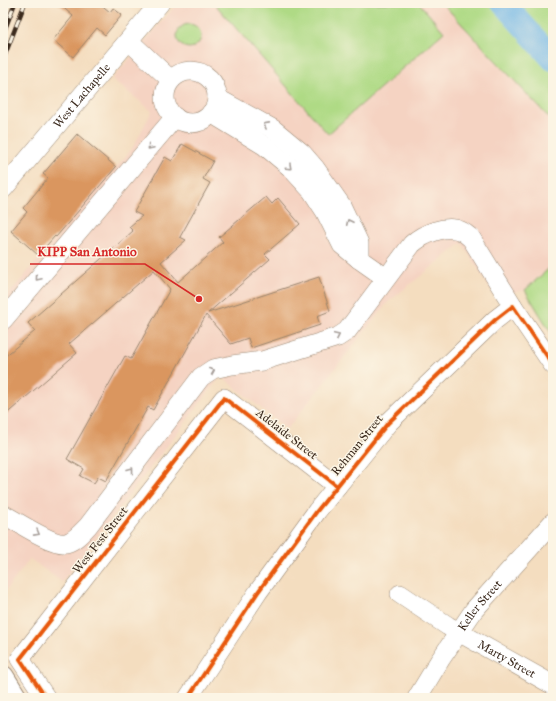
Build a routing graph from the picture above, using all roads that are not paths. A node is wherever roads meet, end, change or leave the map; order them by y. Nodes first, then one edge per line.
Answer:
1 (160, 3) edge
2 (128, 41) junction
3 (171, 80) junction
4 (214, 106) junction
5 (175, 117) junction
6 (3, 189) edge
7 (386, 278) junction
8 (513, 306) junction
9 (3, 320) edge
10 (553, 365) edge
11 (224, 398) joint
12 (337, 486) junction
13 (3, 514) edge
14 (553, 522) edge
15 (400, 594) dead end
16 (459, 632) junction
17 (3, 677) edge
18 (553, 685) edge
19 (16, 698) edge
20 (46, 698) edge
21 (188, 698) edge
22 (417, 698) edge

1 - 2 street, West Lachapelle
2 - 3 street
2 - 6 street, West Lachapelle
3 - 4 street
3 - 5 street
4 - 5 street
4 - 7 street
5 -> 9 street
7 - 8 street
13 -> 7 street
8 - 10 street
8 - 12 street, Rehman Street
11 - 12 street, Adelaide Street
11 - 20 street, West Fest Street
12 - 21 street, Rehman Street
14 - 16 street, Keller Street
15 - 16 street, Marty Street
16 - 18 street, Marty Street
16 - 22 street, Keller Street
17 - 19 main road

